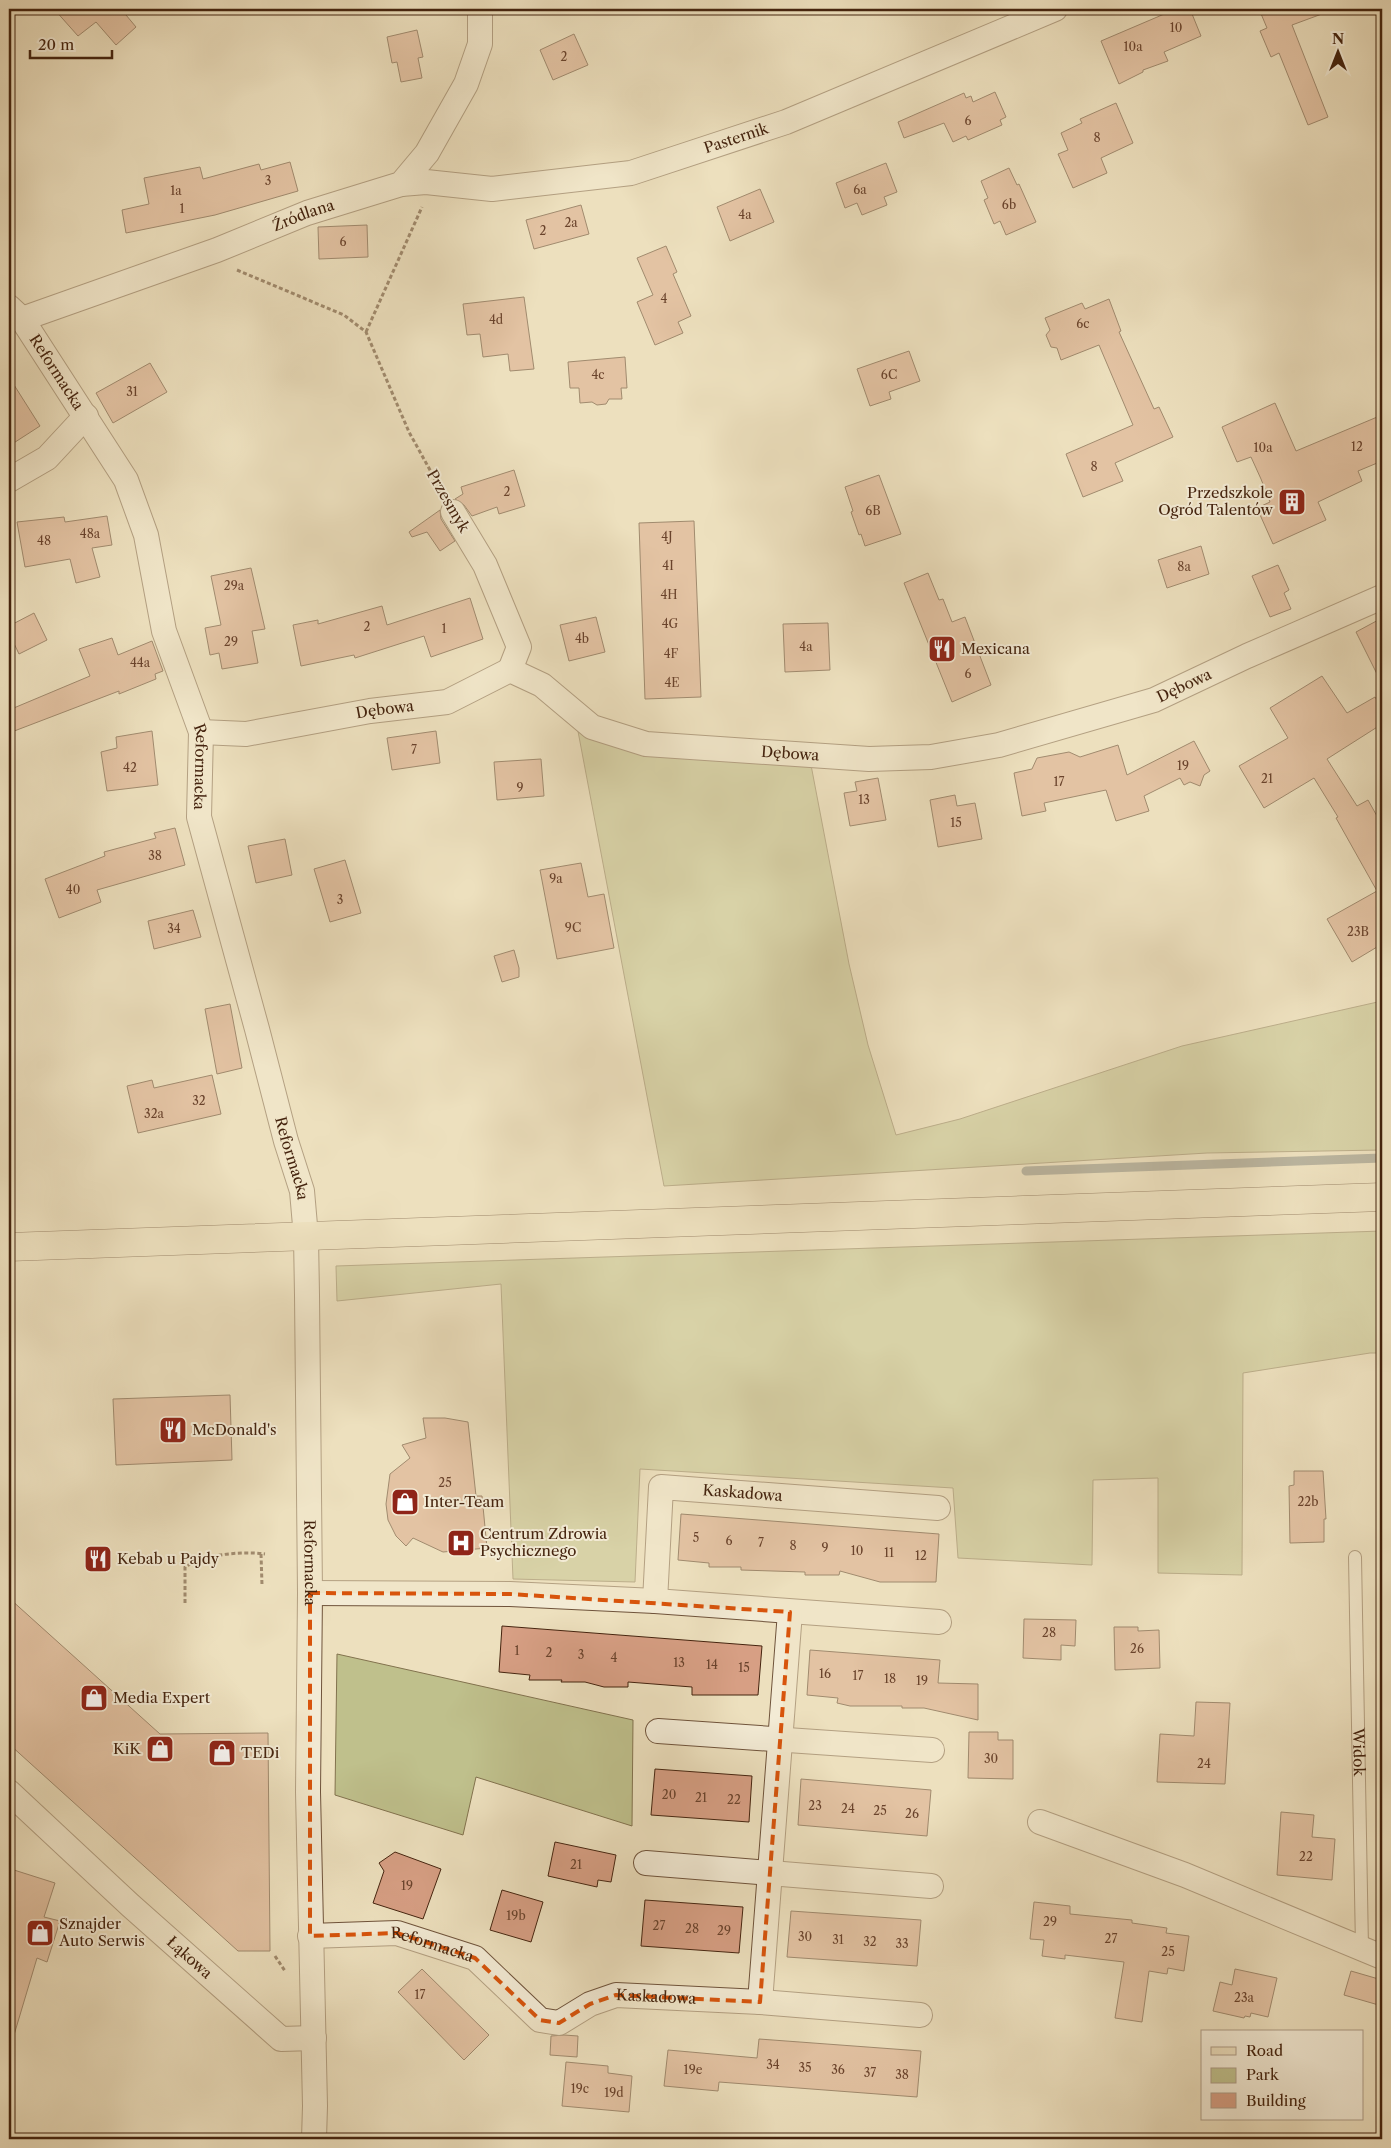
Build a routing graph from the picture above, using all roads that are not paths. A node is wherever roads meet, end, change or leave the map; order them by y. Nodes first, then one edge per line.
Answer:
1 (480, 9) edge
2 (1055, 9) edge
3 (401, 184) junction
4 (15, 313) edge
5 (86, 416) junction
6 (9, 480) edge
7 (453, 512) road end
8 (1382, 597) edge
9 (510, 670) junction
10 (201, 732) junction
11 (1382, 1197) edge
12 (306, 1237) junction
13 (9, 1247) edge
14 (938, 1508) dead end
15 (1355, 1557) dead end
16 (310, 1593) junction
17 (655, 1601) junction
18 (790, 1612) junction
19 (939, 1622) dead end
20 (658, 1731) dead end
21 (782, 1739) junction
22 (932, 1750) dead end
23 (9, 1792) edge
24 (1040, 1822) dead end
25 (646, 1862) dead end
26 (772, 1873) junction
27 (931, 1886) dead end
28 (310, 1936) junction
29 (1372, 1952) edge
30 (760, 2002) junction
31 (920, 2015) dead end
32 (559, 2023) joint
33 (314, 2038) junction
34 (314, 2139) edge

1 - 3 street
2 - 3 street, Pasternik
3 - 4 street, Źródlana
4 - 5 street, Reformacka
5 - 6 street, Reformacka
5 - 10 street, Reformacka
7 - 9 street, Przesmyk
8 - 9 street, Dębowa
9 - 10 street, Dębowa
10 - 12 street, Reformacka
11 - 12 main road
12 - 13 main road
12 - 16 street, Reformacka
14 - 17 street, Kaskadowa
15 - 29 lane, Widok
16 - 17 street
16 - 28 street, Reformacka
17 - 18 street
18 - 19 street
18 - 21 street
20 - 21 street
21 - 22 street
21 - 26 street
23 - 33 street, Łąkowa
24 - 29 street, Widok
25 - 26 street
26 - 27 street
26 - 30 street
28 - 32 street, Reformacka
28 - 33 street, Reformacka
30 - 31 street, Kaskadowa
30 - 32 street, Kaskadowa
33 - 34 street, Reformacka

